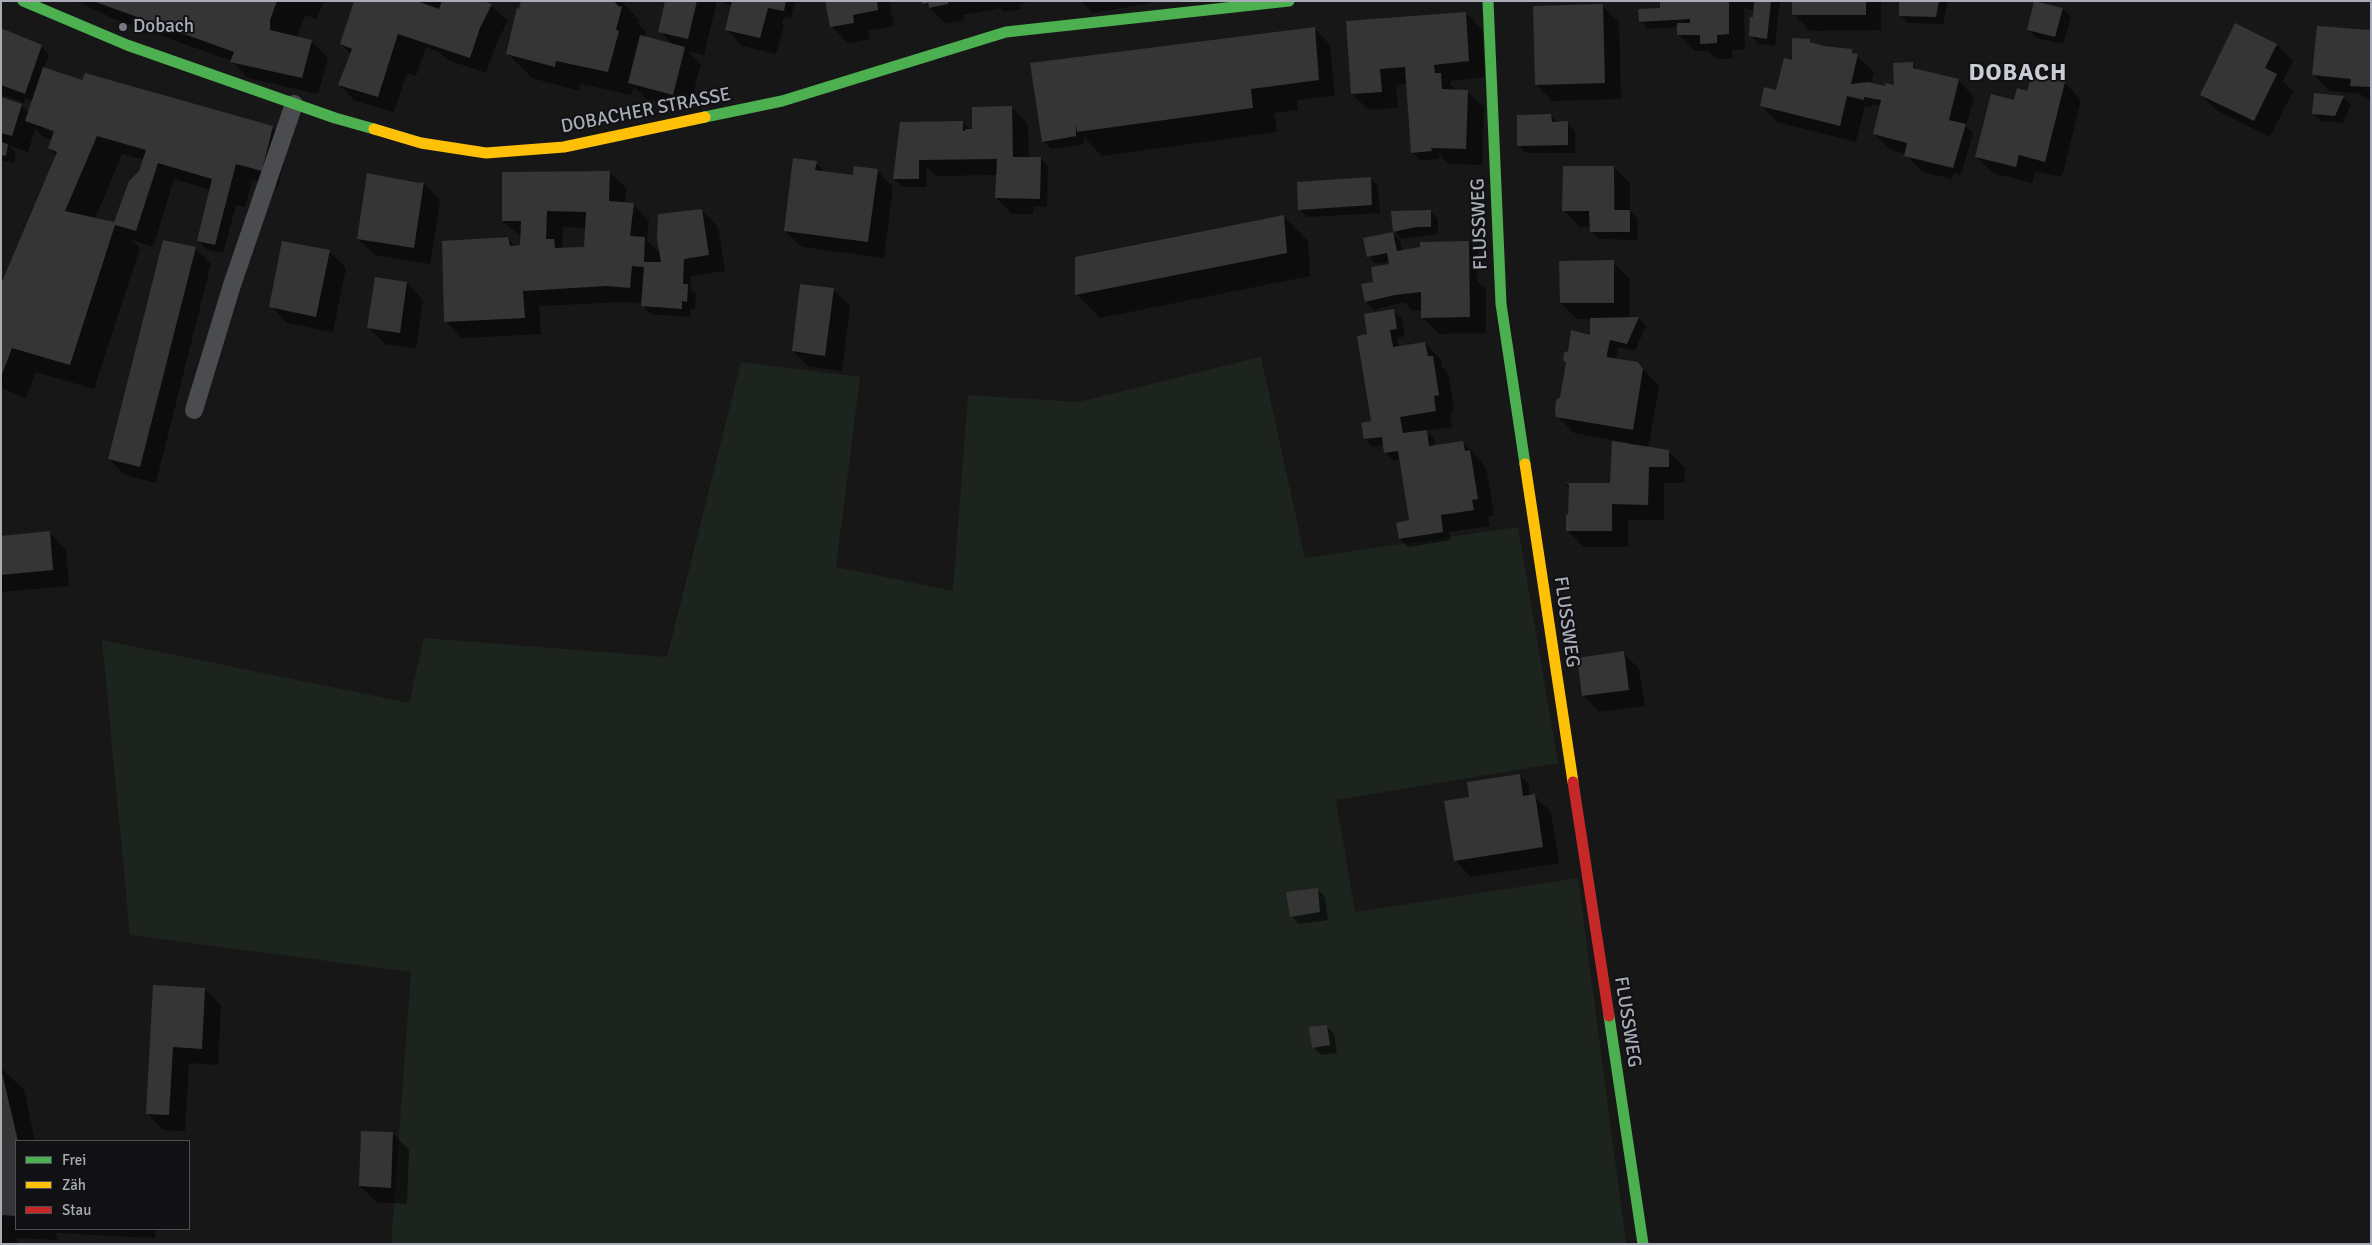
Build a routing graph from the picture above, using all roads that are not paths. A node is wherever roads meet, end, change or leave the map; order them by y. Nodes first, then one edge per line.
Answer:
1 (23, 1) edge
2 (1289, 1) edge
3 (1488, 1) edge
4 (294, 104) junction
5 (194, 410) dead end
6 (1643, 1244) edge

1 - 4 street, DOBACHER STRASSE
2 - 4 street, DOBACHER STRASSE
3 - 6 street, FLUSSWEG
4 - 5 lane

